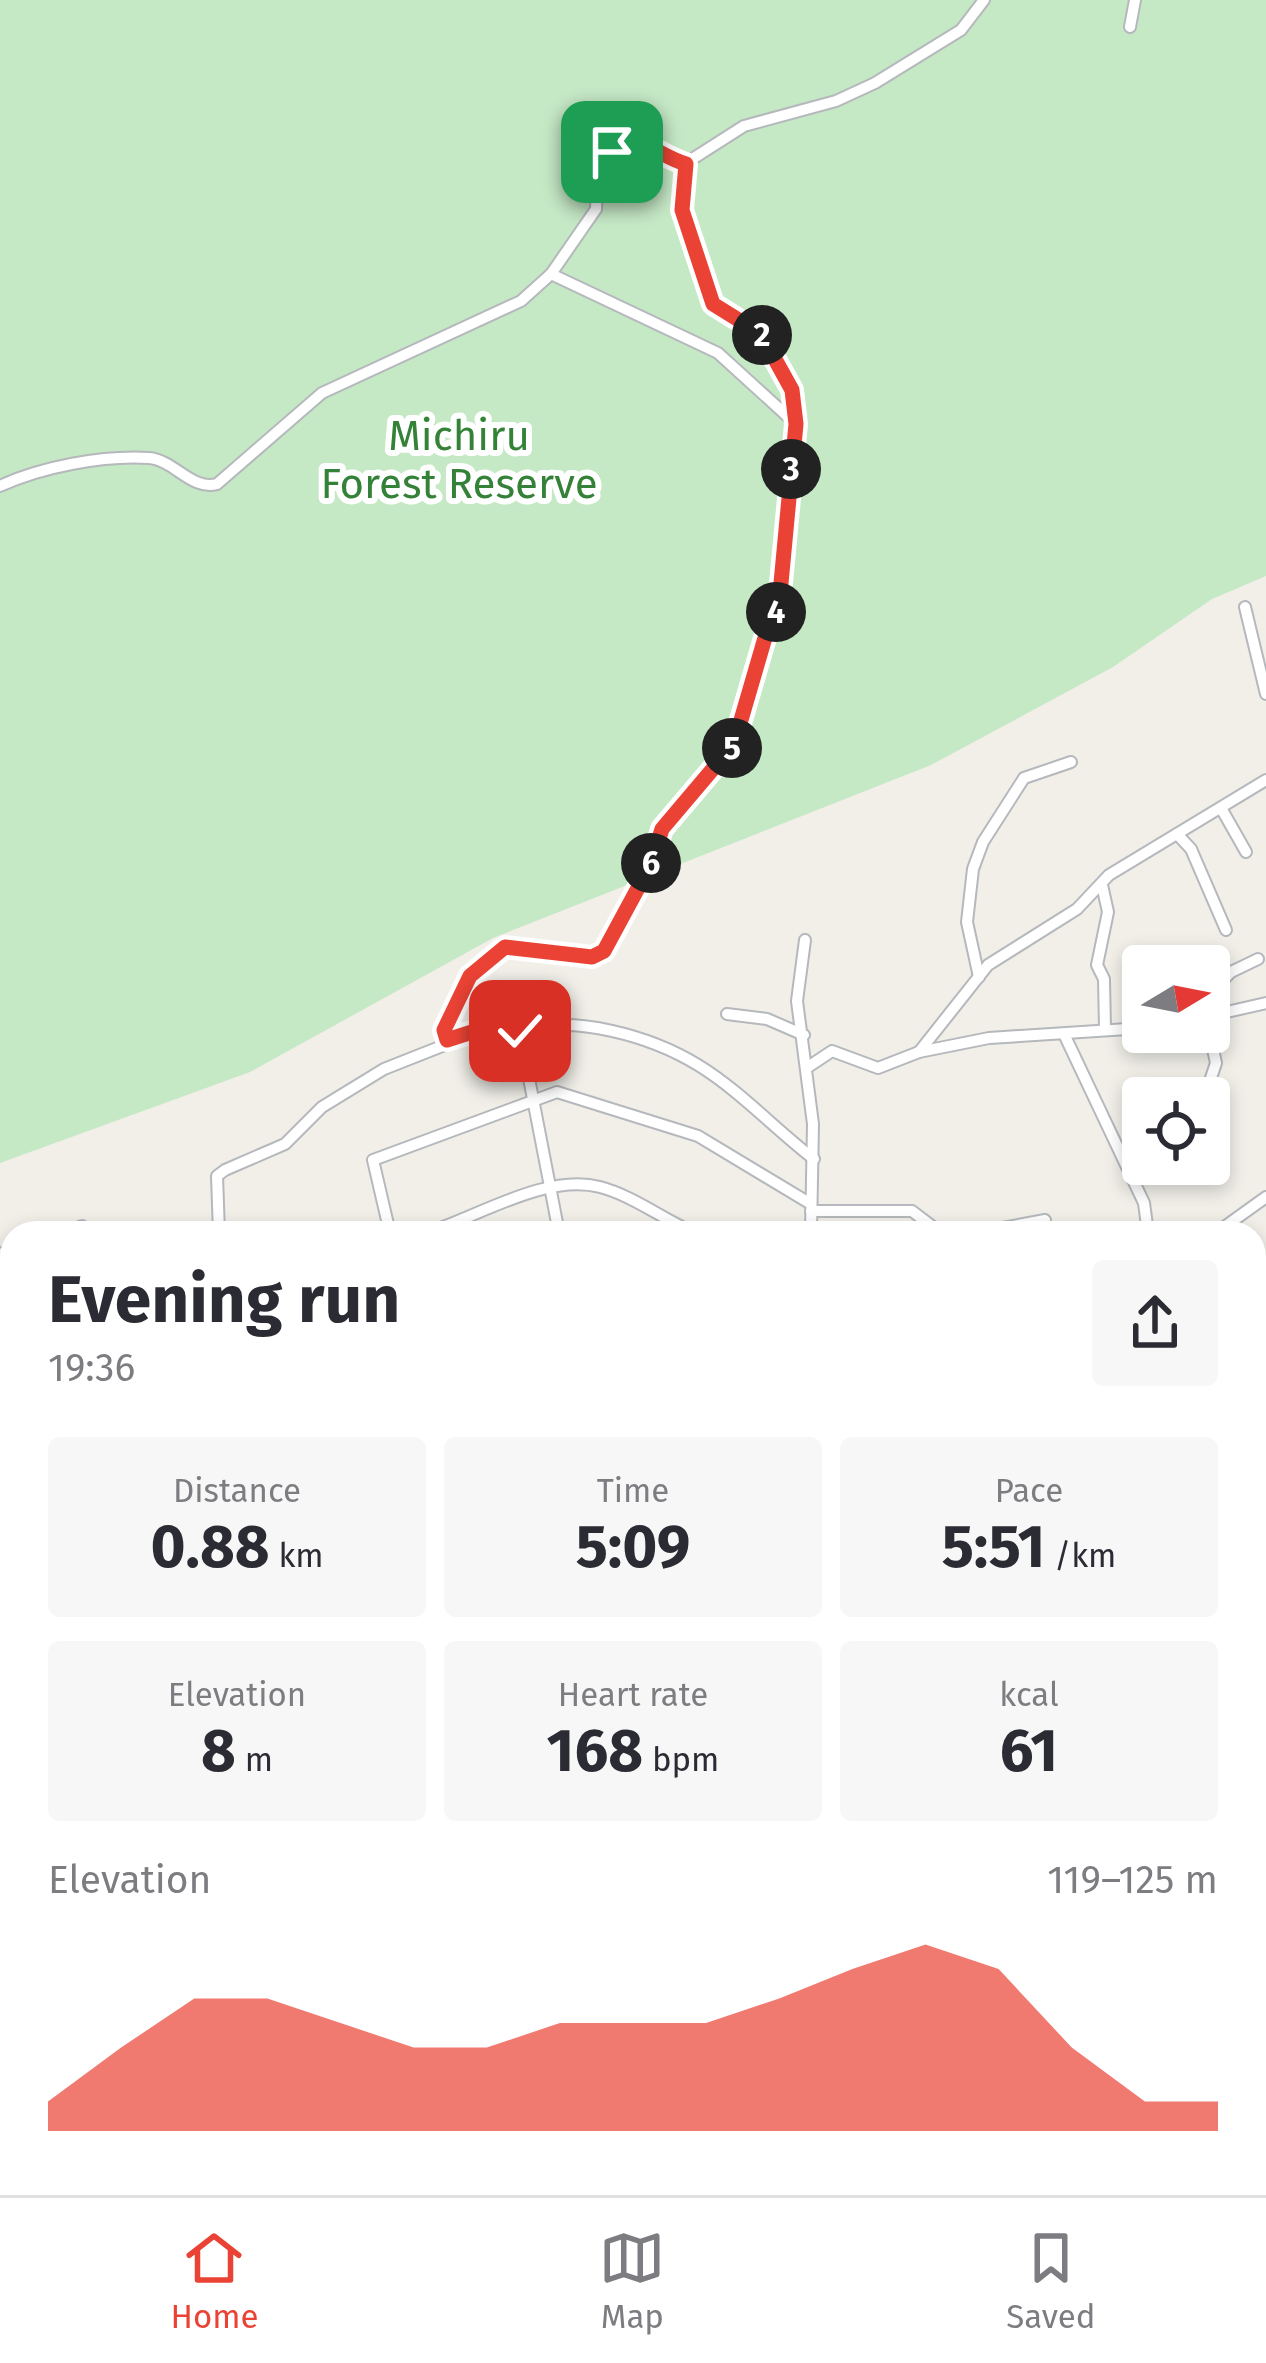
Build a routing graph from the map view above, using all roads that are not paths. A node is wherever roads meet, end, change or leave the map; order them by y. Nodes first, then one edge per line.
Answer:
1 (984, 0) edge
2 (1136, 1) edge
3 (1130, 27) dead end
4 (686, 164) junction
5 (551, 274) junction
6 (796, 424) junction
7 (0, 486) edge
8 (1245, 608) dead end
9 (1266, 694) edge
10 (1071, 762) dead end
11 (1266, 780) edge
12 (1221, 808) junction
13 (1178, 834) junction
14 (1246, 852) dead end
15 (1102, 885) junction
16 (1226, 930) dead end
17 (805, 940) dead end
18 (1258, 958) dead end
19 (1230, 974) edge
20 (979, 977) junction
21 (1266, 1003) edge
22 (1230, 1011) edge
23 (728, 1014) dead end
24 (1105, 1028) junction
25 (1122, 1028) edge
26 (520, 1031) junction
27 (1064, 1034) junction
28 (804, 1035) junction
29 (447, 1040) junction
30 (919, 1052) junction
31 (808, 1067) junction
32 (531, 1103) junction
33 (814, 1159) junction
34 (550, 1188) junction
35 (1266, 1197) edge
36 (812, 1207) junction
37 (1045, 1220) dead end
38 (219, 1221) edge
39 (387, 1221) edge
40 (460, 1221) edge
41 (557, 1221) edge
42 (670, 1221) edge
43 (811, 1221) edge
44 (925, 1221) edge
45 (1040, 1221) edge
46 (1146, 1221) edge
47 (1233, 1221) edge

1 - 4 street
2 - 3 street
4 - 5 street
4 - 6 street
5 - 6 street
5 - 7 street
6 - 29 street
8 - 9 street
10 - 20 street
11 - 12 street
12 - 13 street
12 - 14 street
13 - 15 street
13 - 16 street
15 - 20 street
15 - 24 street
17 - 28 street
18 - 19 street
20 - 30 street
21 - 22 street
23 - 28 street
24 - 25 street
24 - 27 street
26 - 29 street
26 - 32 street
26 - 33 street
27 - 30 street
27 - 46 street
28 - 31 street
29 - 38 street
30 - 31 street
31 - 33 street
32 - 34 street
32 - 36 street
32 - 39 street
33 - 36 street
34 - 40 street
34 - 41 street
34 - 42 street
35 - 47 street
36 - 43 street
36 - 44 street
37 - 45 street

